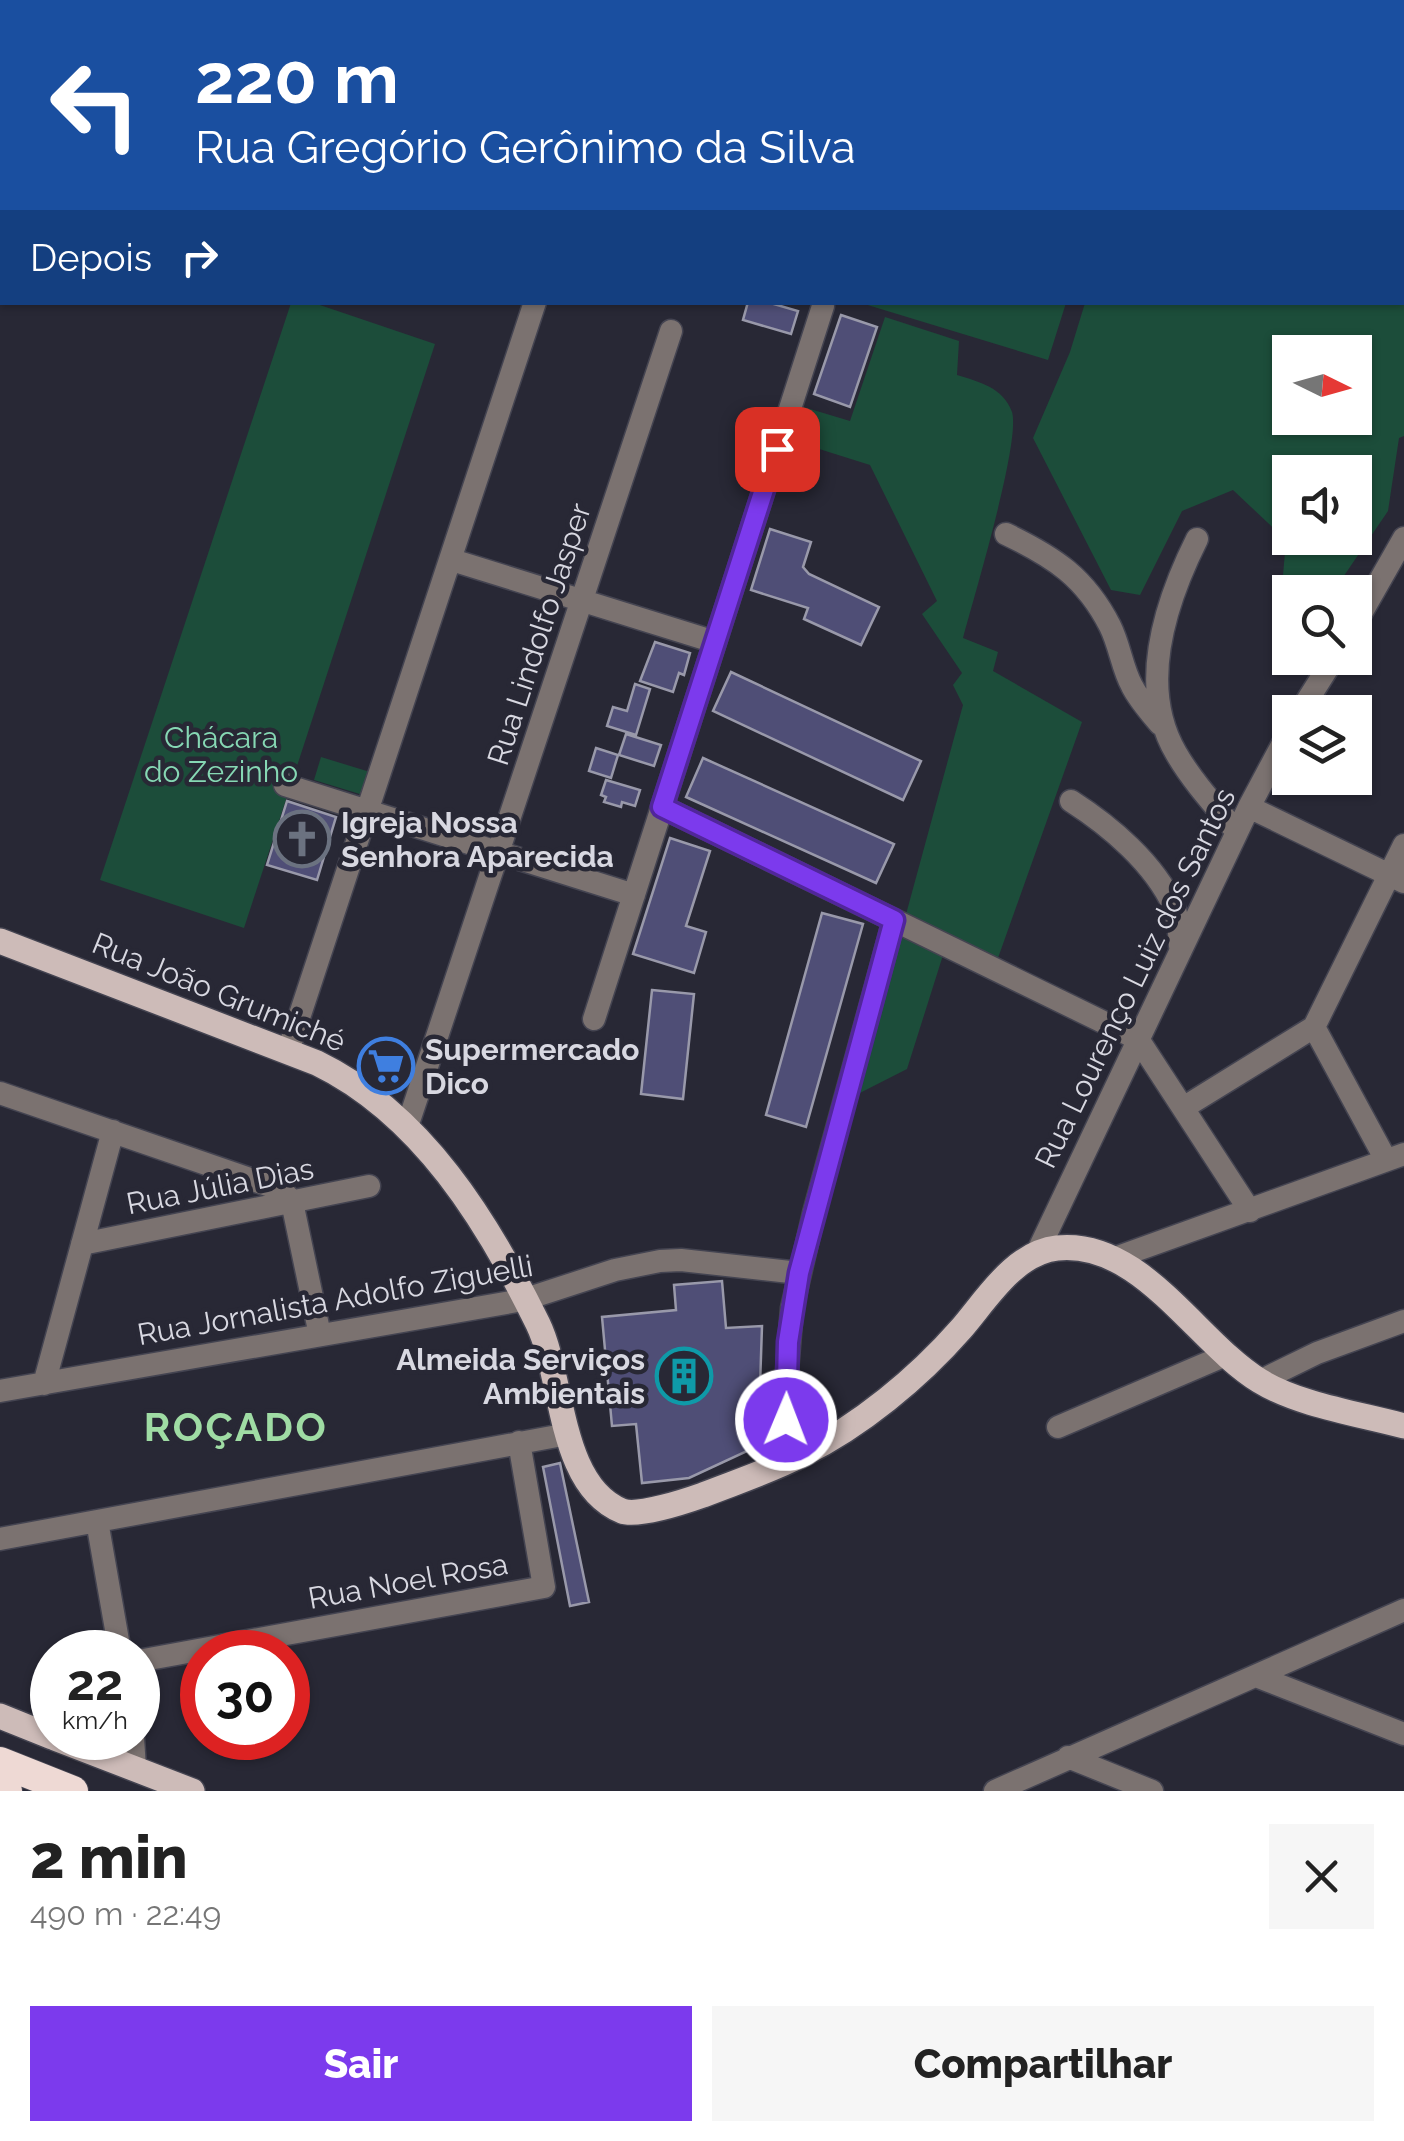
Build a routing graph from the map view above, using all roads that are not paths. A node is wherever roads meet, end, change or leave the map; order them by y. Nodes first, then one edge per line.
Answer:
1 (534, 305) edge
2 (823, 306) dead end
3 (670, 331) dead end
4 (1006, 534) dead end
5 (1404, 538) edge
6 (1197, 539) dead end
7 (452, 560) junction
8 (1372, 594) edge
9 (582, 600) junction
10 (715, 642) junction
11 (1166, 731) junction
12 (1272, 764) edge
13 (285, 784) dead end
14 (1070, 800) dead end
15 (662, 807) junction
16 (1249, 807) junction
17 (368, 810) junction
18 (1236, 832) junction
19 (1404, 845) edge
20 (498, 852) junction
21 (1396, 879) edge
22 (634, 895) junction
23 (894, 920) junction
24 (0, 942) edge
25 (1181, 950) junction
26 (594, 1020) dead end
27 (1314, 1026) junction
28 (1138, 1039) junction
29 (288, 1051) junction
30 (0, 1093) edge
31 (1183, 1108) junction
32 (407, 1127) junction
33 (113, 1131) junction
34 (1395, 1157) edge
35 (369, 1186) dead end
36 (292, 1202) junction
37 (1250, 1211) junction
38 (82, 1244) junction
39 (1037, 1253) junction
40 (1115, 1258) junction
41 (799, 1273) junction
42 (523, 1300) junction
43 (1404, 1322) edge
44 (320, 1335) junction
45 (1226, 1355) junction
46 (1260, 1381) junction
47 (44, 1384) junction
48 (0, 1391) edge
49 (1404, 1426) edge
50 (1058, 1427) dead end
51 (568, 1434) junction
52 (519, 1442) junction
53 (788, 1462) junction
54 (96, 1521) junction
55 (0, 1539) edge
56 (1404, 1610) edge
57 (116, 1630) edge
58 (160, 1657) edge
59 (1256, 1676) junction
60 (0, 1716) edge
61 (30, 1728) edge
62 (1404, 1734) edge
63 (1068, 1758) junction
64 (114, 1760) edge
65 (134, 1760) edge
66 (0, 1762) edge
67 (135, 1768) junction
68 (72, 1791) edge
69 (192, 1791) edge
70 (994, 1791) edge
71 (1152, 1791) edge

1 - 7 street
2 - 10 street
3 - 9 street, Rua Lindolfo Jasper
4 - 11 street
5 - 8 street
6 - 11 street
7 - 9 street
7 - 17 street
9 - 10 street
9 - 20 street, Rua Lindolfo Jasper
10 - 15 street
11 - 18 street
12 - 16 street, Rua Lourenço Luiz dos Santos
13 - 17 street
14 - 25 street
15 - 22 street
15 - 23 street
16 - 18 street, Rua Lourenço Luiz dos Santos
16 - 21 street
17 - 20 street
17 - 29 street
18 - 25 street, Rua Lourenço Luiz dos Santos
19 - 21 street
20 - 22 street
20 - 32 street, Rua Lindolfo Jasper
21 - 27 street
22 - 26 street
23 - 28 street
23 - 41 street
24 - 29 main road, Rua João Grumiché
25 - 28 street, Rua Lourenço Luiz dos Santos
27 - 31 street
27 - 34 street
28 - 31 street
28 - 39 street, Rua Lourenço Luiz dos Santos
29 - 32 main road, Rua João Grumiché
30 - 33 street
31 - 37 street
32 - 42 main road, Rua João Grumiché
33 - 36 street
33 - 38 street
34 - 37 street
35 - 36 street, Rua Júlia Dias
36 - 38 street, Rua Júlia Dias
36 - 44 street
37 - 40 street
38 - 47 street
39 - 40 main road
39 - 53 main road, Rua João Grumiché
40 - 45 main road
41 - 42 street, Rua Jornalista Adolfo Ziguelli
41 - 53 street
42 - 44 street, Rua Jornalista Adolfo Ziguelli
42 - 51 main road, Rua João Grumiché
43 - 46 street
44 - 47 street, Rua Jornalista Adolfo Ziguelli
45 - 46 main road
45 - 50 street
46 - 49 main road
47 - 48 street, Rua Jornalista Adolfo Ziguelli
51 - 52 street
51 - 53 main road, Rua João Grumiché
52 - 54 street
52 - 58 street, Rua Noel Rosa
54 - 55 street
54 - 57 street
56 - 59 street
59 - 62 street
59 - 63 street
60 - 61 main road
63 - 70 street
63 - 71 street
64 - 67 main road
65 - 67 street
66 - 68 highway
67 - 69 main road

